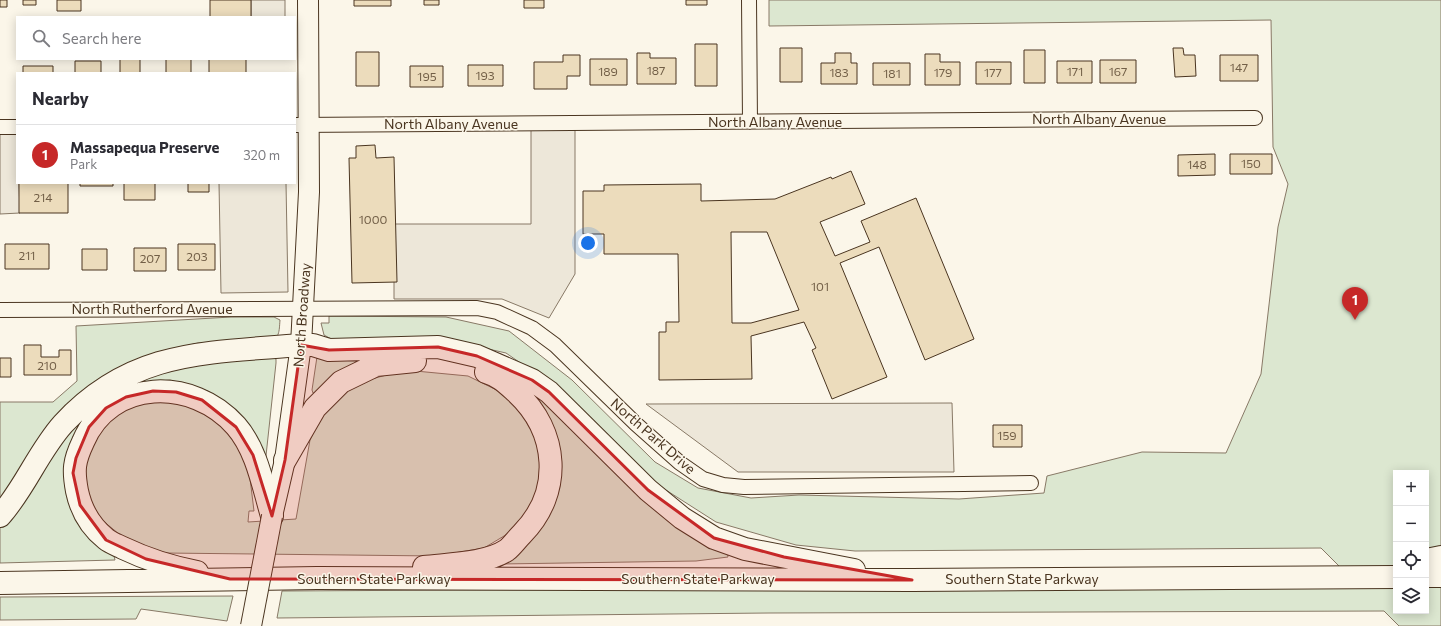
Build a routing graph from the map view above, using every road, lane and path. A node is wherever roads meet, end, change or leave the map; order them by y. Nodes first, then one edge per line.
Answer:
1 (308, 0) edge
2 (749, 0) edge
3 (1255, 118) dead end
4 (750, 122) junction
5 (302, 125) edge
6 (0, 127) edge
7 (16, 127) edge
8 (303, 308) junction
9 (0, 310) edge
10 (301, 345) junction
11 (285, 460) junction
12 (1031, 483) dead end
13 (0, 516) edge
14 (272, 516) junction
15 (1441, 557) edge
16 (1429, 559) edge
17 (1393, 564) edge
18 (1429, 576) edge
19 (1441, 576) edge
20 (1313, 577) junction
21 (1393, 577) edge
22 (317, 578) junction
23 (230, 579) junction
24 (912, 580) junction
25 (0, 583) edge
26 (251, 626) edge

1 - 5 main road, North Broadway
2 - 4 street
3 - 4 street, North Albany Avenue
4 - 5 street, North Albany Avenue
5 - 8 main road, North Broadway
6 - 7 street
8 - 9 street, North Rutherford Avenue
8 - 10 main road, North Broadway
8 - 12 street, North Park Drive
10 - 11 main road, North Broadway
10 - 13 highway
10 - 24 highway
11 - 14 main road, North Broadway
11 - 22 highway
14 - 23 highway
14 - 26 main road, North Broadway, bridge
15 - 16 highway
17 - 20 highway
18 - 19 highway
20 - 21 highway, Southern State Parkway
20 - 24 highway, Southern State Parkway
22 - 23 highway, Southern State Parkway
22 - 24 highway, Southern State Parkway
23 - 25 highway, Southern State Parkway

